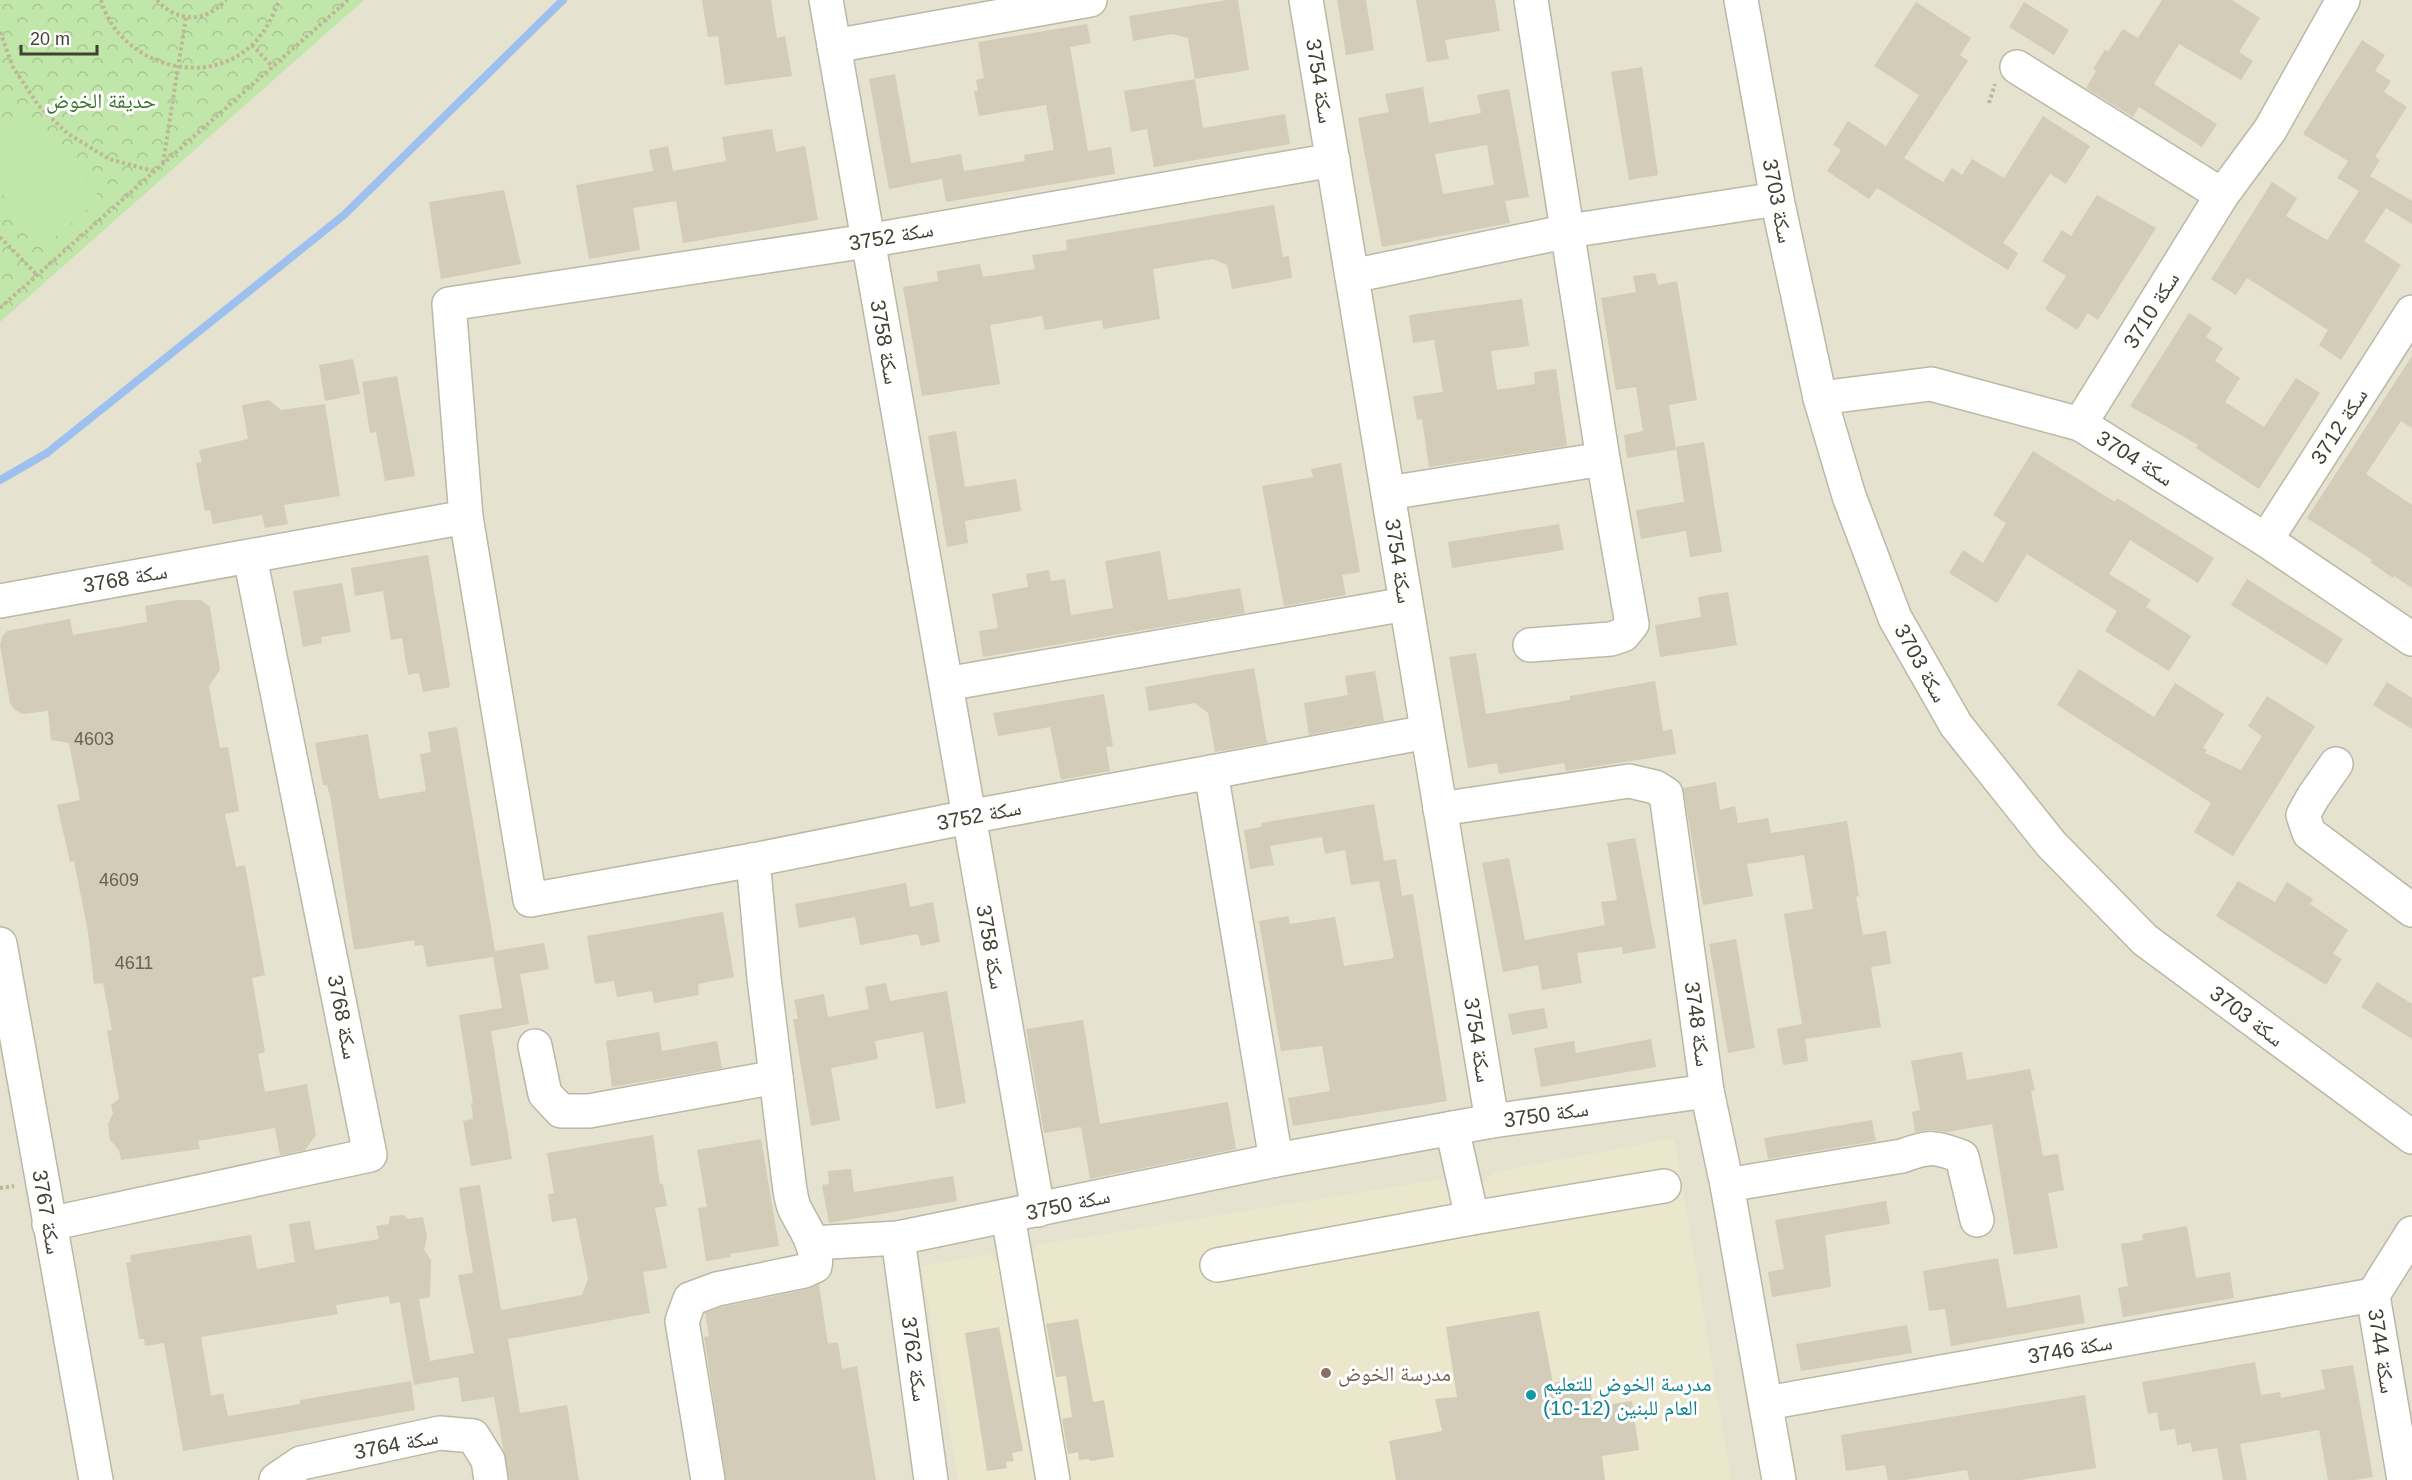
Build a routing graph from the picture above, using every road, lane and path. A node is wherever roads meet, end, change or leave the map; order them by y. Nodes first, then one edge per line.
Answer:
1 (101, 0) edge
2 (157, 0) edge
3 (226, 0) edge
4 (279, 0) edge
5 (348, 0) edge
6 (826, 0) edge
7 (1090, 0) edge
8 (1306, 0) edge
9 (1531, 0) edge
10 (1741, 0) edge
11 (2330, 5) edge
12 (186, 17) junction
13 (0, 32) edge
14 (252, 45) junction
15 (834, 45) junction
16 (177, 66) junction
17 (273, 66) junction
18 (2017, 68) dead end
19 (1333, 160) junction
20 (162, 164) junction
21 (154, 172) junction
22 (2222, 195) junction
23 (1777, 200) junction
24 (1569, 231) junction
25 (0, 237) edge
26 (867, 240) junction
27 (37, 275) junction
28 (1352, 276) junction
29 (0, 308) edge
30 (2412, 312) edge
31 (1820, 398) junction
32 (2080, 424) junction
33 (1603, 459) junction
34 (1388, 493) junction
35 (466, 517) junction
36 (2266, 540) junction
37 (250, 557) junction
38 (0, 601) edge
39 (1406, 604) junction
40 (2412, 639) edge
41 (1530, 645) dead end
42 (946, 684) junction
43 (1428, 732) junction
44 (2336, 764) dead end
45 (1211, 772) junction
46 (1440, 809) junction
47 (968, 817) junction
48 (753, 860) junction
49 (2412, 910) edge
50 (0, 944) edge
51 (3, 986) edge
52 (535, 1046) dead end
53 (776, 1077) junction
54 (1707, 1091) junction
55 (1492, 1121) junction
56 (1452, 1128) junction
57 (2412, 1137) edge
58 (1276, 1160) junction
59 (1727, 1185) junction
60 (1664, 1186) dead end
61 (1023, 1213) junction
62 (1472, 1218) junction
63 (1977, 1220) dead end
64 (49, 1224) junction
65 (2412, 1233) edge
66 (898, 1238) junction
67 (812, 1243) junction
68 (1216, 1266) dead end
69 (2373, 1294) junction
70 (1767, 1403) junction
71 (96, 1480) edge
72 (276, 1480) edge
73 (491, 1480) edge
74 (708, 1480) edge
75 (931, 1480) edge
76 (1053, 1480) edge
77 (1779, 1480) edge
78 (2404, 1480) edge

1 - 16 path
2 - 12 path
3 - 12 path
4 - 14 path
5 - 17 path
6 - 15 street, سكة 3758
7 - 15 street
8 - 19 street, سكة 3754
9 - 24 street
10 - 23 street, سكة 3703
11 - 22 street, سكة 3710
12 - 16 path
13 - 21 path
14 - 16 path
14 - 17 path
15 - 26 street, سكة 3758
16 - 20 path
17 - 20 path
18 - 22 street
19 - 26 street, سكة 3752
19 - 28 street, سكة 3754
20 - 21 path
21 - 27 path
22 - 32 street, سكة 3710
23 - 24 street
23 - 31 street, سكة 3703
24 - 28 street
24 - 33 street
25 - 27 path
26 - 35 street, سكة 3752
26 - 42 street, سكة 3758
27 - 29 path
28 - 34 street, سكة 3754
30 - 36 street, سكة 3712
31 - 32 street, سكة 3704
31 - 57 street, سكة 3703
32 - 36 street, سكة 3704
33 - 34 street
33 - 41 street
34 - 39 street, سكة 3754
35 - 37 street, سكة 3768
35 - 48 street, سكة 3752
36 - 40 street, سكة 3704
37 - 38 street, سكة 3768
37 - 64 street, سكة 3768
39 - 42 street
39 - 43 street, سكة 3754
42 - 47 street, سكة 3758
43 - 45 street, سكة 3752
43 - 46 street, سكة 3754
44 - 49 street
45 - 47 street, سكة 3752
45 - 58 street
46 - 54 street, سكة 3748
46 - 55 street, سكة 3754
47 - 48 street, سكة 3752
47 - 61 street, سكة 3758
48 - 53 street
50 - 51 street, سكة 3767
51 - 64 street, سكة 3767
52 - 53 street
53 - 67 street
54 - 55 street, سكة 3750
54 - 59 street, سكة 3748
55 - 56 street, سكة 3750
56 - 58 street, سكة 3750
56 - 62 street
58 - 61 street, سكة 3750
59 - 63 street
59 - 70 street, سكة 3748
60 - 62 street
61 - 66 street, سكة 3750
61 - 76 street, سكة 3758
62 - 68 street
64 - 71 street, سكة 3767
65 - 69 street, سكة 3744
66 - 67 street, سكة 3750
66 - 75 street, سكة 3762
67 - 74 street
69 - 70 street, سكة 3746
69 - 78 street, سكة 3744
70 - 77 street, سكة 3748
72 - 73 street, سكة 3764

